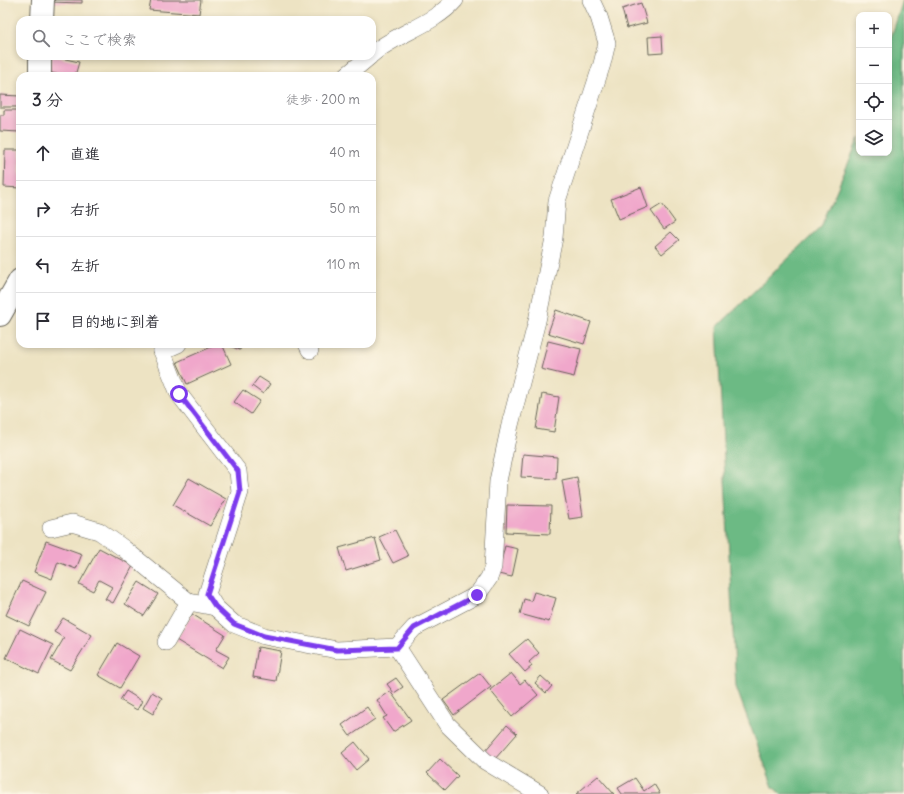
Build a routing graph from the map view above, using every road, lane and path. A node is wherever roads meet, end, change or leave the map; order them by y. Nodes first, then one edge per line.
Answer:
1 (42, 0) edge
2 (455, 0) edge
3 (591, 0) edge
4 (42, 16) edge
5 (376, 51) edge
6 (40, 60) edge
7 (365, 60) edge
8 (40, 72) edge
9 (351, 72) edge
10 (16, 287) edge
11 (0, 315) edge
12 (162, 348) edge
13 (51, 528) dead end
14 (189, 602) junction
15 (215, 606) junction
16 (166, 642) dead end
17 (397, 648) junction
18 (540, 794) edge

1 - 4 main road
2 - 5 street
3 - 17 street
6 - 8 main road
7 - 9 street
10 - 11 main road
12 - 15 street
13 - 14 street
14 - 15 street
14 - 16 street
15 - 17 street
17 - 18 street

